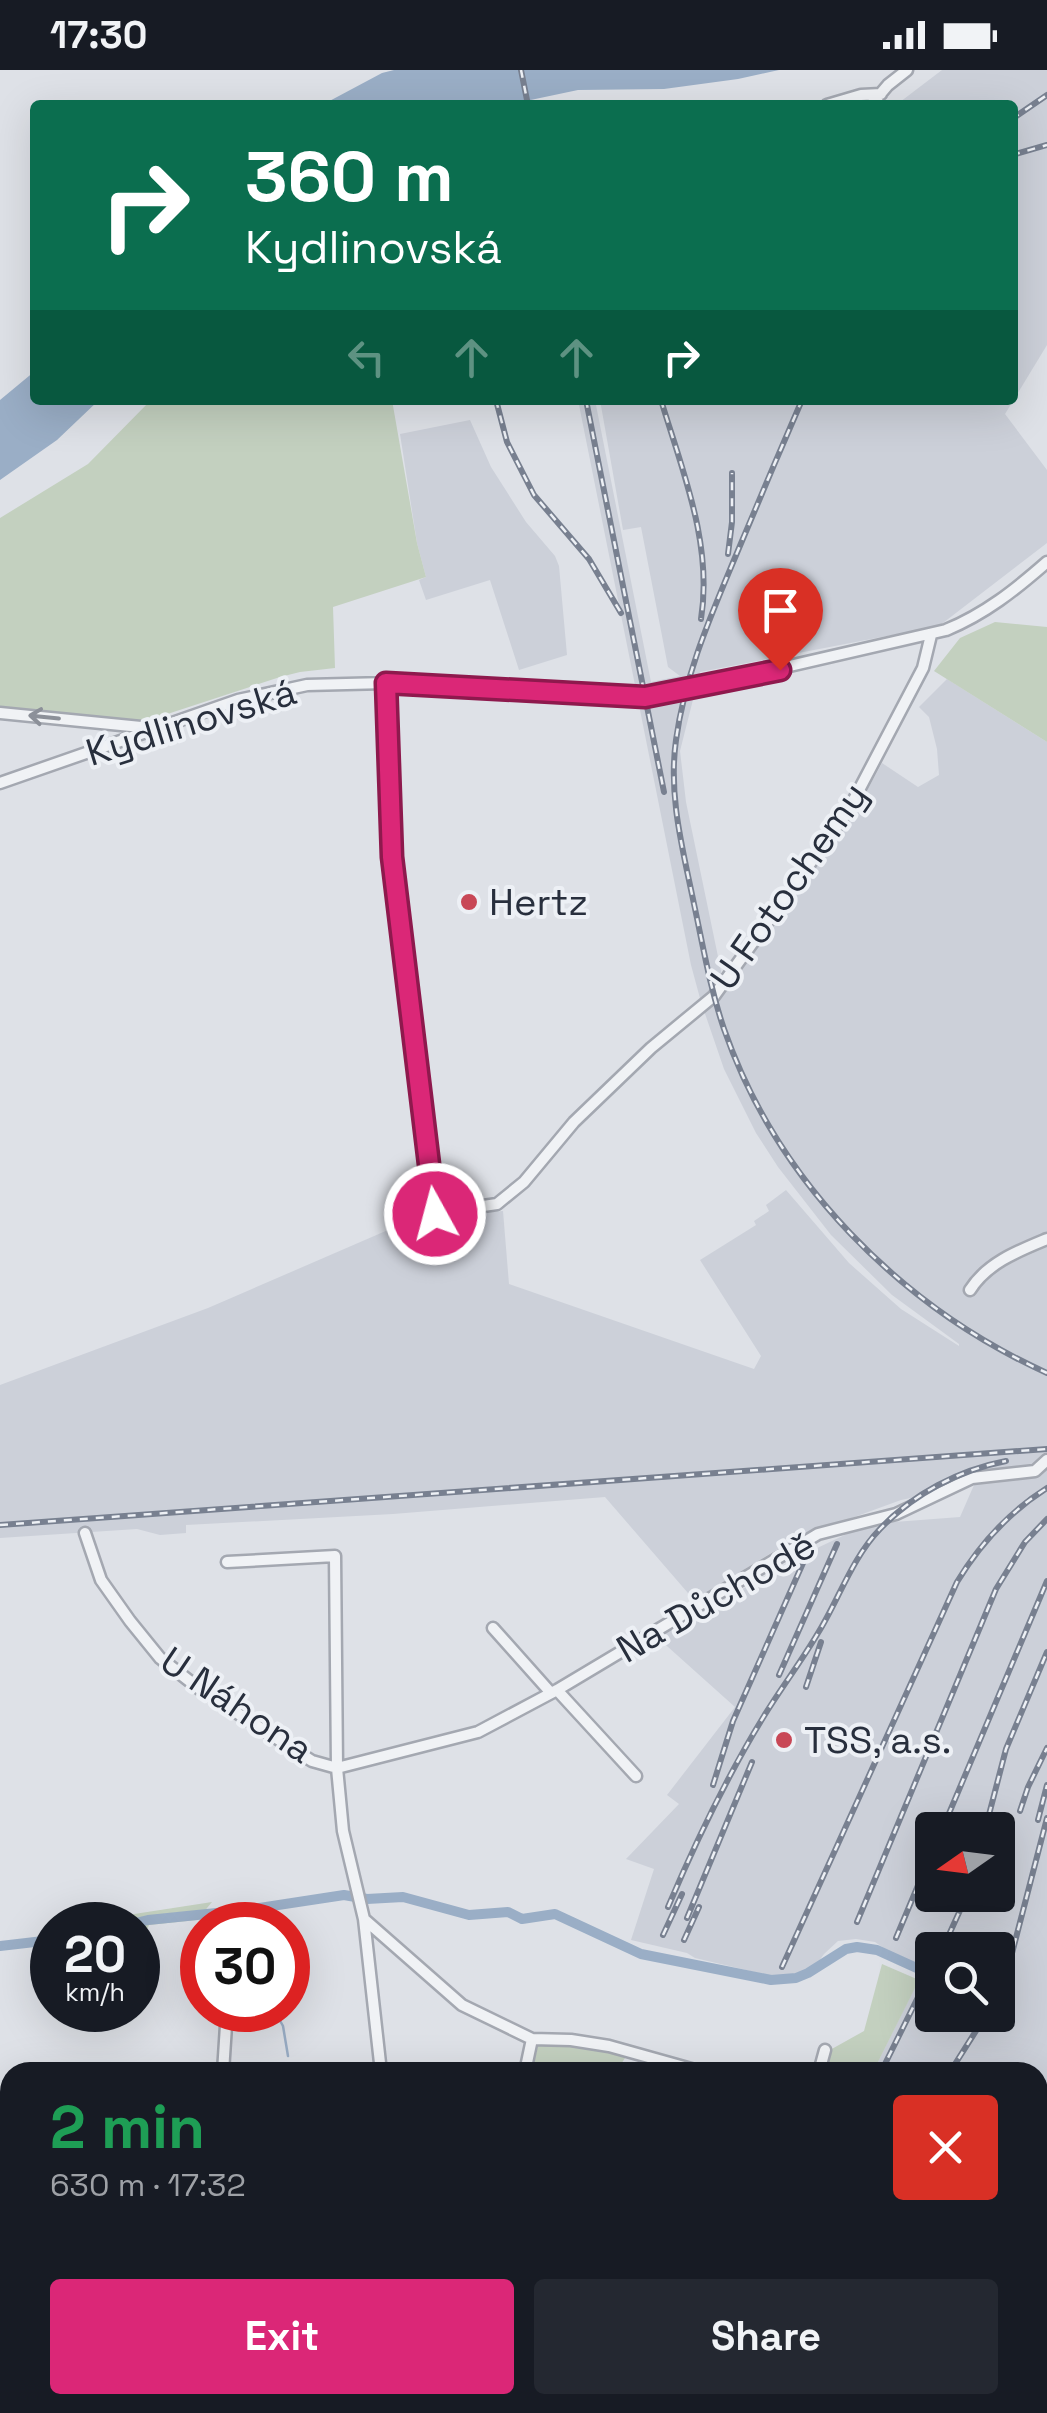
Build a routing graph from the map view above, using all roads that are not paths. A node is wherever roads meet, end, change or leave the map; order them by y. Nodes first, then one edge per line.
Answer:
1 (908, 70) edge
2 (880, 94) junction
3 (844, 100) edge
4 (875, 100) edge
5 (1047, 562) edge
6 (930, 635) junction
7 (386, 683) junction
8 (0, 713) edge
9 (157, 729) junction
10 (0, 783) edge
11 (1047, 1239) edge
12 (970, 1290) dead end
13 (1047, 1460) edge
14 (84, 1533) dead end
15 (227, 1562) dead end
16 (493, 1628) dead end
17 (554, 1691) junction
18 (337, 1768) junction
19 (636, 1776) dead end
20 (364, 1919) junction
21 (226, 2032) edge
22 (532, 2039) junction
23 (825, 2050) dead end
24 (224, 2062) edge
25 (380, 2062) edge
26 (527, 2062) edge
27 (666, 2062) edge
28 (821, 2062) edge

1 - 2 street
2 - 3 street
2 - 4 street
5 - 6 street, Kydlinovská
6 - 7 street, Kydlinovská
6 - 7 street, U Fotochemy
7 - 9 street, Kydlinovská
9 -> 8 street
9 - 10 street, Kydlinovská
11 - 12 street
13 - 17 street, Na Důchodě
14 - 18 street, U Náhona
15 - 18 street, U Náhona
16 - 17 street
17 - 18 street, Na Důchodě
17 - 19 street
18 - 20 street, U Náhona
20 - 22 street
20 - 25 street, U Náhona
21 - 24 street
22 - 26 street
22 - 27 street
23 - 28 street

